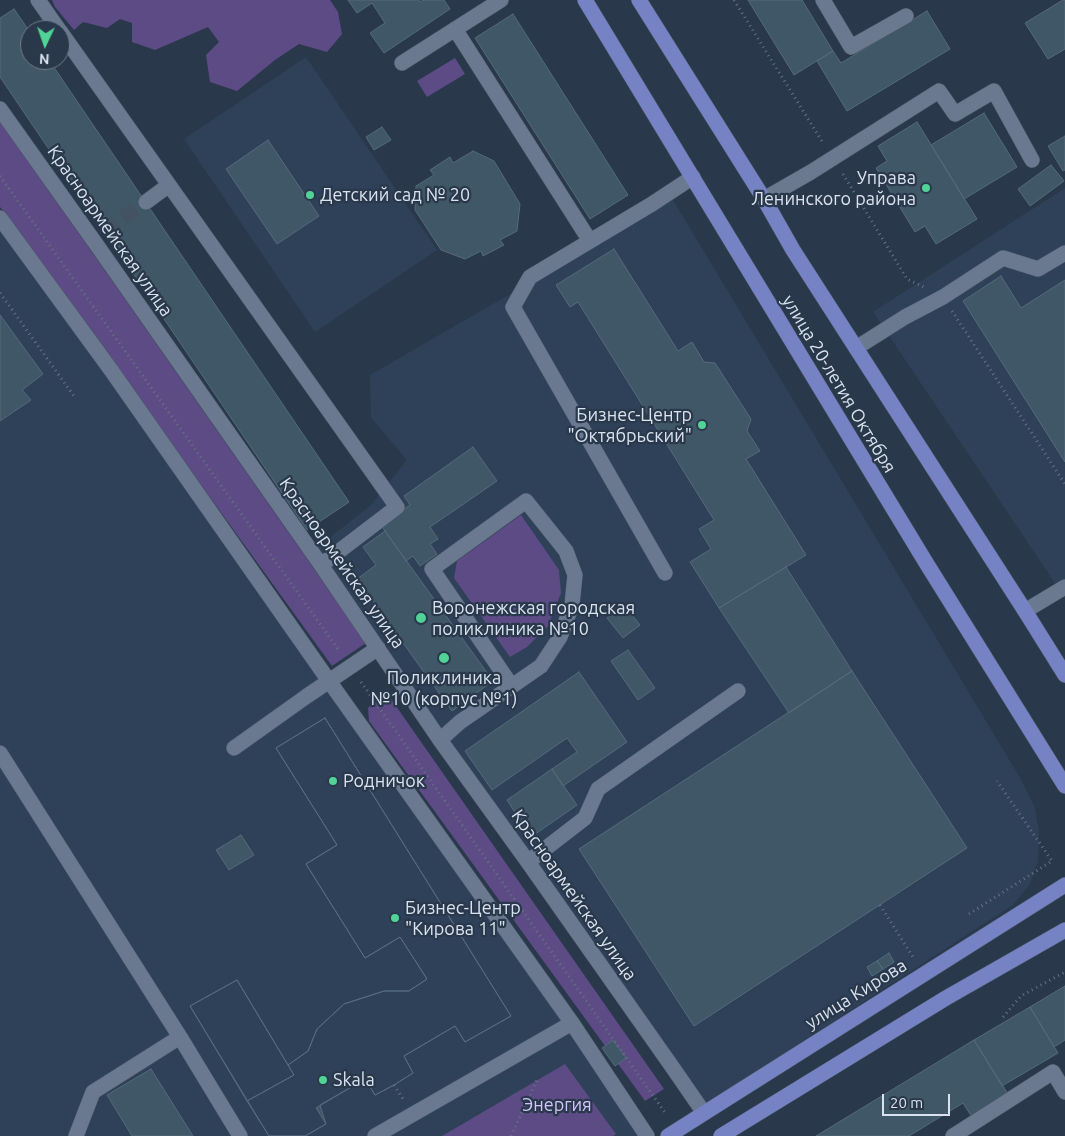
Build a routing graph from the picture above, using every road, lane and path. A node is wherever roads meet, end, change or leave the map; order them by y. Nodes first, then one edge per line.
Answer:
1 (38, 0) edge
2 (501, 0) edge
3 (585, 0) edge
4 (639, 0) edge
5 (734, 0) edge
6 (823, 0) edge
7 (906, 16) dead end
8 (53, 20) edge
9 (455, 29) junction
10 (70, 44) edge
11 (402, 62) dead end
12 (0, 109) edge
13 (833, 158) junction
14 (1032, 160) dead end
15 (0, 176) edge
16 (692, 177) junction
17 (169, 185) junction
18 (764, 199) junction
19 (146, 202) tunnel mouth
20 (0, 218) edge
21 (104, 231) tunnel mouth
22 (590, 241) junction
23 (96, 244) junction
24 (1065, 253) edge
25 (0, 293) edge
26 (943, 297) junction
27 (856, 348) junction
28 (74, 396) dead end
29 (1065, 484) edge
30 (321, 565) junction
31 (666, 573) dead end
32 (1065, 587) edge
33 (1026, 611) junction
34 (378, 648) junction
35 (350, 666) junction
36 (1065, 675) edge
37 (329, 681) junction
38 (511, 685) junction
39 (738, 691) dead end
40 (440, 740) junction
41 (234, 748) dead end
42 (0, 753) edge
43 (997, 781) dead end
44 (1065, 786) edge
45 (528, 862) junction
46 (1065, 884) edge
47 (880, 905) dead end
48 (969, 914) dead end
49 (1065, 930) edge
50 (913, 957) dead end
51 (1065, 972) edge
52 (1004, 1017) dead end
53 (572, 1023) junction
54 (180, 1037) junction
55 (538, 1080) dead end
56 (1065, 1092) edge
57 (704, 1113) junction
58 (666, 1114) dead end
59 (725, 1135) edge
60 (76, 1136) edge
61 (240, 1136) edge
62 (375, 1136) edge
63 (511, 1136) edge
64 (647, 1136) edge
65 (668, 1136) edge
66 (953, 1136) edge

1 - 8 street
2 - 9 street
3 - 16 main road, улица 20-летия Октября
4 - 18 main road, улица 20-летия Октября
5 - 13 path
6 - 7 street
9 - 11 street
9 - 22 street
10 - 17 street
12 - 23 street, Красноармейская улица
13 - 14 street
13 - 18 street
13 - 26 path
15 - 35 path
16 - 22 street
16 - 44 main road, улица 20-летия Октября
17 - 19 street
17 - 30 street
18 - 27 main road, улица 20-летия Октября
20 - 37 street
21 - 23 street
22 - 31 street
23 - 30 street, Красноармейская улица
24 - 26 street
25 - 28 path
26 - 27 street
26 - 29 path
27 - 33 main road, улица 20-летия Октября
30 - 34 street, Красноармейская улица
32 - 33 street
33 - 36 main road, улица 20-летия Октября
34 - 35 street
34 - 40 street, Красноармейская улица
35 - 37 street
35 - 58 path
37 - 41 street
37 - 53 street
38 - 38 street
38 - 40 street
39 - 45 street
40 - 45 street, Красноармейская улица
42 - 54 street
43 - 48 path
45 - 57 street, Красноармейская улица
46 - 57 main road, улица Кирова
47 - 50 path
49 - 59 main road
51 - 52 path
53 - 62 street
53 - 64 street
54 - 60 street
54 - 61 street
55 - 63 path
56 - 66 street
57 - 65 main road, улица Кирова

